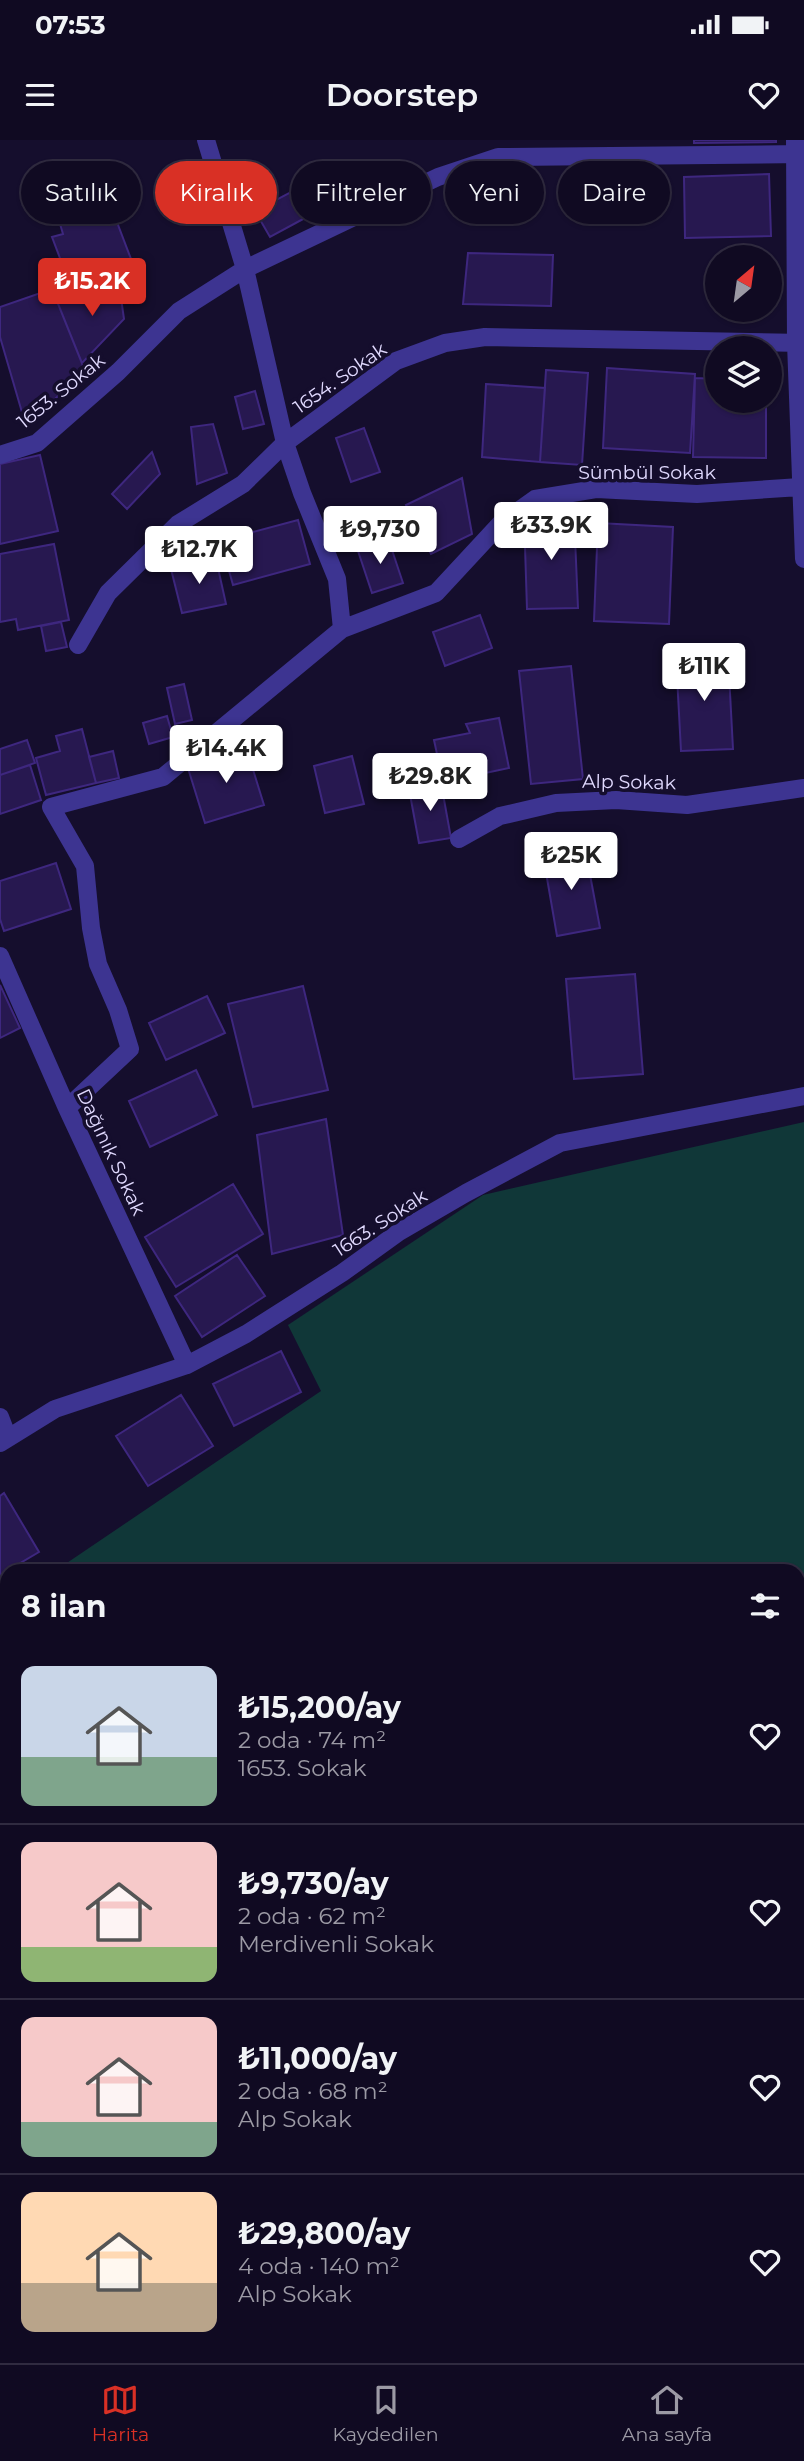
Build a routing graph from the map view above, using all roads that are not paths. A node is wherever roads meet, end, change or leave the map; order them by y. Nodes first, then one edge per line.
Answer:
1 (206, 140) edge
2 (798, 150) edge
3 (245, 269) junction
4 (800, 343) edge
5 (285, 443) junction
6 (0, 455) edge
7 (800, 488) junction
8 (804, 559) edge
9 (342, 629) junction
10 (78, 645) dead end
11 (804, 788) edge
12 (459, 839) dead end
13 (0, 956) edge
14 (804, 1096) edge
15 (67, 1108) junction
16 (187, 1365) junction
17 (0, 1417) edge
18 (4, 1440) edge

1 - 3 street
2 - 3 street, 1653. Sokak
2 - 4 street
3 - 5 street
3 - 6 street, 1653. Sokak
4 - 5 street, 1654. Sokak
4 - 7 street
5 - 9 street
5 - 10 street, 1654. Sokak
7 - 8 street
7 - 9 street, Sümbül Sokak
9 - 15 street, Sümbül Sokak
11 - 12 street, Alp Sokak
13 - 15 street, Dağınık Sokak
14 - 16 street, 1663. Sokak
15 - 16 street, Dağınık Sokak
16 - 18 street, 1663. Sokak
17 - 18 street

